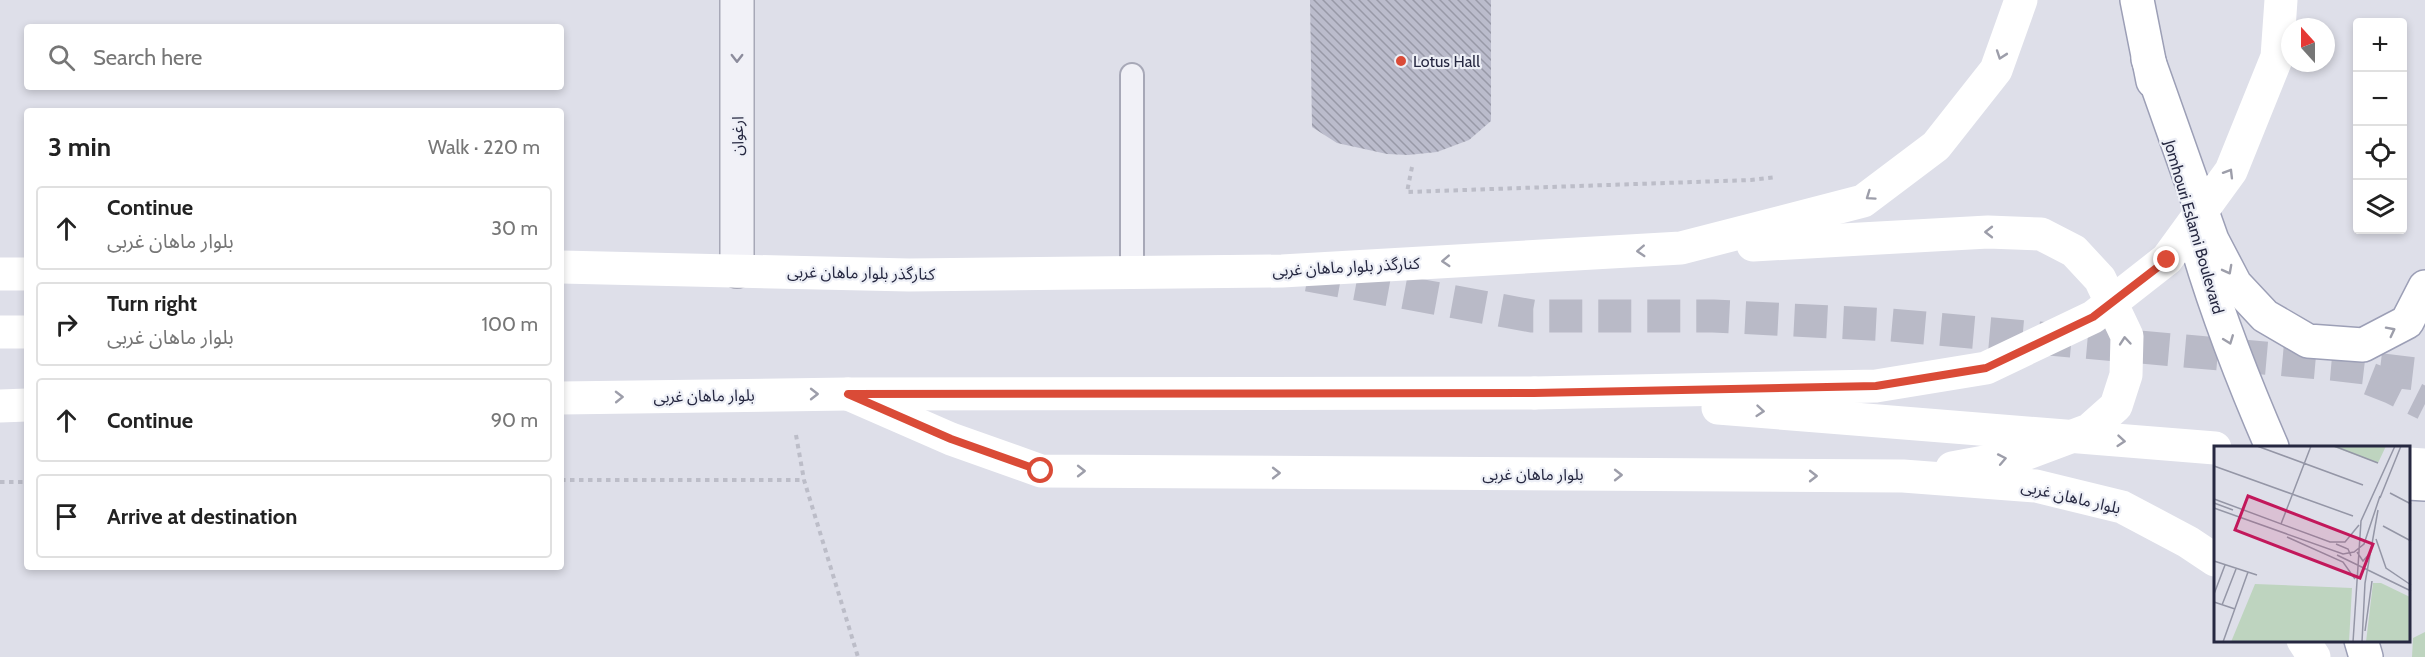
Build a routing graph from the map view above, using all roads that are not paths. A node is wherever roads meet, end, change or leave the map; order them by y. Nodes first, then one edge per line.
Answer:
1 (736, 0) edge
2 (2020, 0) edge
3 (2137, 0) edge
4 (2282, 0) edge
5 (2148, 59) junction
6 (1132, 75) dead end
7 (1681, 249) junction
8 (564, 268) edge
9 (1132, 271) junction
10 (737, 272) junction
11 (2425, 287) edge
12 (0, 332) edge
13 (24, 332) edge
14 (1534, 393) junction
15 (848, 394) junction
16 (564, 398) edge
17 (24, 405) edge
18 (0, 406) edge
19 (2272, 446) edge
20 (2214, 448) edge
21 (2410, 464) edge
22 (2425, 465) edge
23 (1903, 476) junction
24 (2410, 483) edge
25 (2425, 484) edge
26 (2214, 559) edge
27 (2304, 642) edge
28 (2362, 642) edge
29 (2314, 657) edge
30 (2366, 657) edge

1 -> 10 street, ارغوان
2 -> 7 main road, کنارگذر بلوار ماهان غربی
3 - 5 main road, Jomhouri Eslami Boulevard
14 -> 4 main road, bridge
5 -> 11 main road
5 -> 19 main road, Jomhouri Eslami Boulevard
6 - 9 lane
7 -> 9 main road, کنارگذر بلوار ماهان غربی
23 -> 7 main road
8 - 10 main road, کنارگذر بلوار ماهان غربی
9 - 10 main road, کنارگذر بلوار ماهان غربی
12 - 13 main road
14 - 15 main road, بلوار ماهان غربی
14 -> 20 main road, bridge
16 -> 15 main road, بلوار ماهان غربی
15 -> 23 main road, بلوار ماهان غربی
17 - 18 main road
21 - 22 main road
23 - 26 main road, بلوار ماهان غربی
24 - 25 main road
27 - 29 main road
28 - 30 main road

